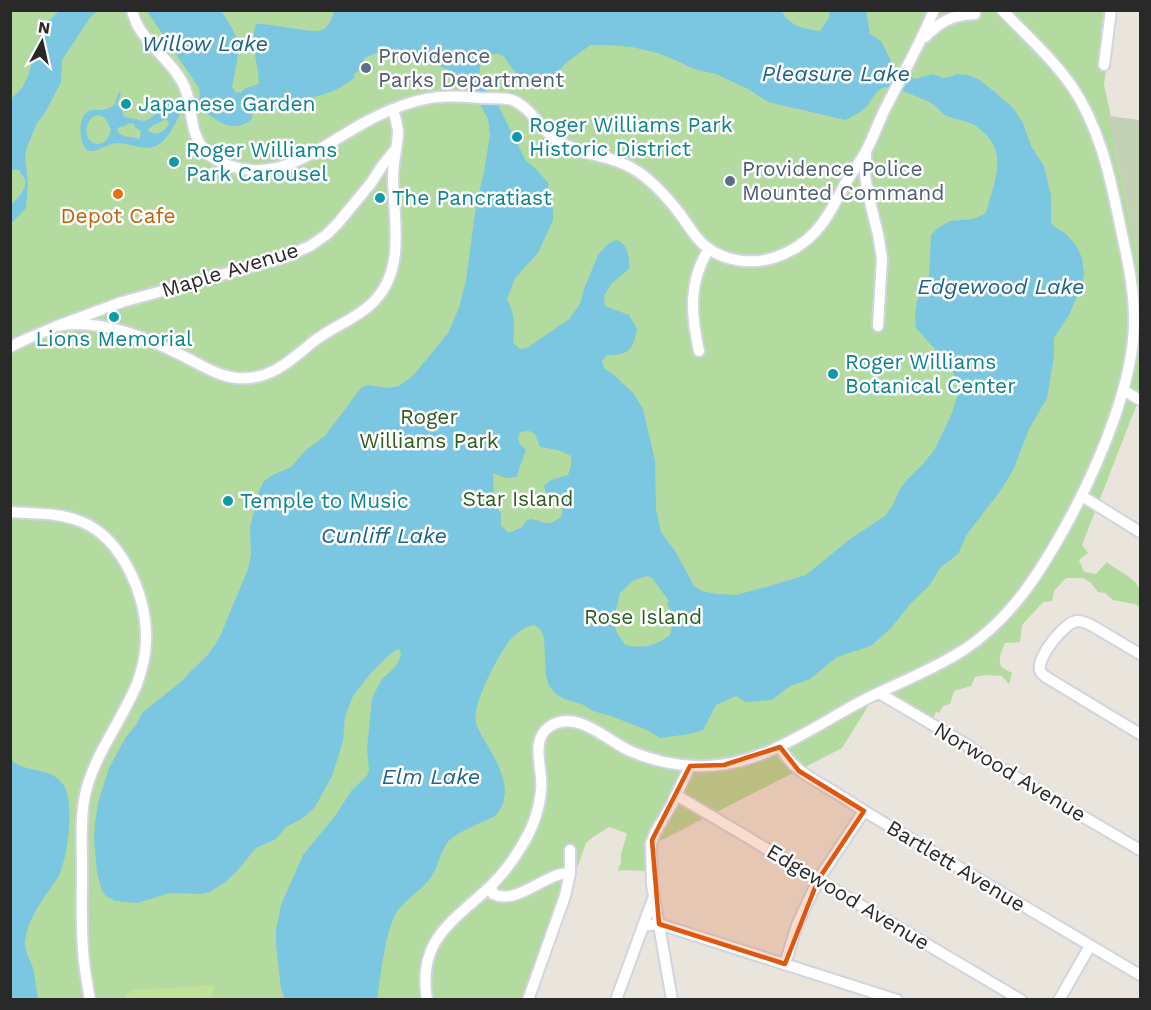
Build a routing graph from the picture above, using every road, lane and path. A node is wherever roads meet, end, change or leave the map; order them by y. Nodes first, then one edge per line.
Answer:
1 (132, 10) edge
2 (934, 10) edge
3 (960, 10) edge
4 (1002, 10) edge
5 (1111, 10) edge
6 (979, 12) edge
7 (922, 39) junction
8 (1104, 64) dead end
9 (393, 109) junction
10 (396, 149) junction
11 (866, 152) junction
12 (709, 249) junction
13 (57, 326) junction
14 (878, 326) dead end
15 (10, 347) edge
16 (699, 351) dead end
17 (1123, 390) junction
18 (1140, 400) edge
19 (1082, 496) junction
20 (10, 512) edge
21 (1140, 532) edge
22 (1140, 654) edge
23 (879, 693) junction
24 (1140, 734) edge
25 (780, 747) junction
26 (690, 766) junction
27 (676, 795) junction
28 (864, 812) junction
29 (570, 850) dead end
30 (1140, 850) edge
31 (570, 873) junction
32 (818, 880) junction
33 (491, 886) junction
34 (654, 897) junction
35 (659, 924) junction
36 (643, 926) junction
37 (1090, 946) junction
38 (785, 964) junction
39 (1140, 975) edge
40 (90, 999) edge
41 (427, 999) edge
42 (528, 999) edge
43 (616, 999) edge
44 (672, 999) edge
45 (897, 999) edge
46 (1021, 999) edge
47 (1059, 999) edge

1 - 9 street
2 - 7 street
3 - 6 street
4 - 17 street
5 - 8 street
6 - 7 street
7 - 11 street
9 - 10 street
9 - 12 street
10 - 13 street, Maple Avenue
10 - 13 street
11 - 12 street
11 - 14 street
12 - 16 street
13 - 15 street, Maple Avenue
17 - 18 street
17 - 19 street
19 - 21 street
19 - 23 street
20 - 40 street
22 - 24 street
23 - 25 street
23 - 30 street, Norwood Avenue
25 - 26 street
25 - 28 street, Bartlett Avenue
26 - 27 street
26 - 33 street
27 - 32 street, Edgewood Avenue
27 - 34 street
28 - 32 street
28 - 37 street, Bartlett Avenue
29 - 31 street
31 - 33 street
31 - 42 street
32 - 38 street
32 - 46 street, Edgewood Avenue
33 - 41 street
34 - 35 street
34 - 36 street
35 - 36 street
35 - 38 street
35 - 44 street
36 - 43 street
37 - 39 street, Bartlett Avenue
37 - 47 street
38 - 45 street

